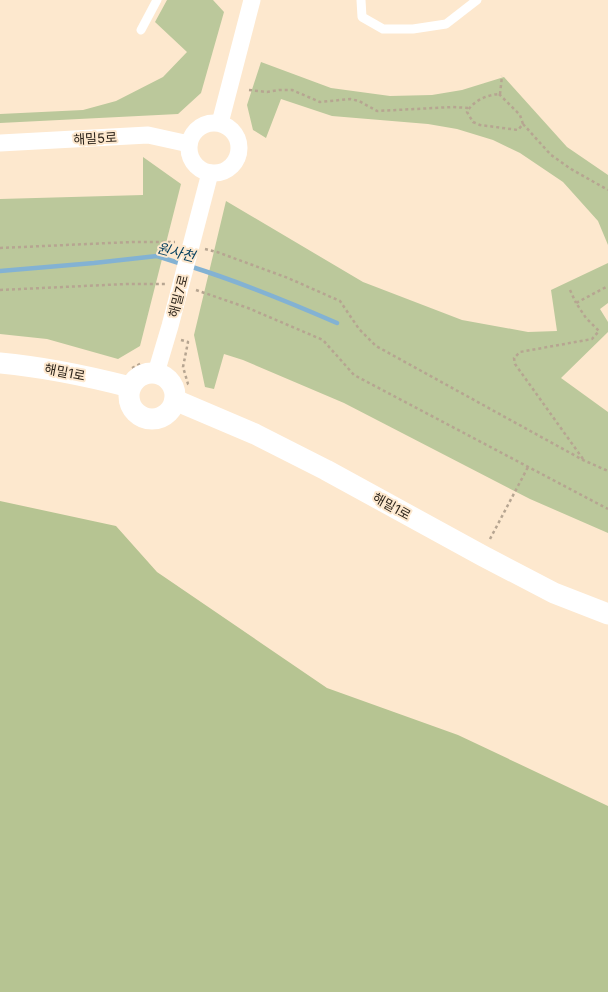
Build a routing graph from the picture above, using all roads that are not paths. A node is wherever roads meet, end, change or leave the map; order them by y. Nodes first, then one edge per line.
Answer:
1 (157, 0) edge
2 (252, 0) edge
3 (361, 0) edge
4 (473, 1) edge
5 (141, 30) dead end
6 (220, 123) junction
7 (0, 143) edge
8 (189, 144) junction
9 (210, 173) junction
10 (0, 363) edge
11 (156, 373) junction
12 (130, 387) junction
13 (175, 400) junction
14 (608, 614) edge

1 - 5 lane
2 - 6 street
3 - 4 lane
6 - 8 street
6 - 9 street
7 - 8 street, 해밀5로
8 - 9 street
9 - 11 street, 해밀7로
10 - 12 street, 해밀1로
11 - 12 street
11 - 13 street
12 - 13 street
13 - 14 street, 해밀1로

